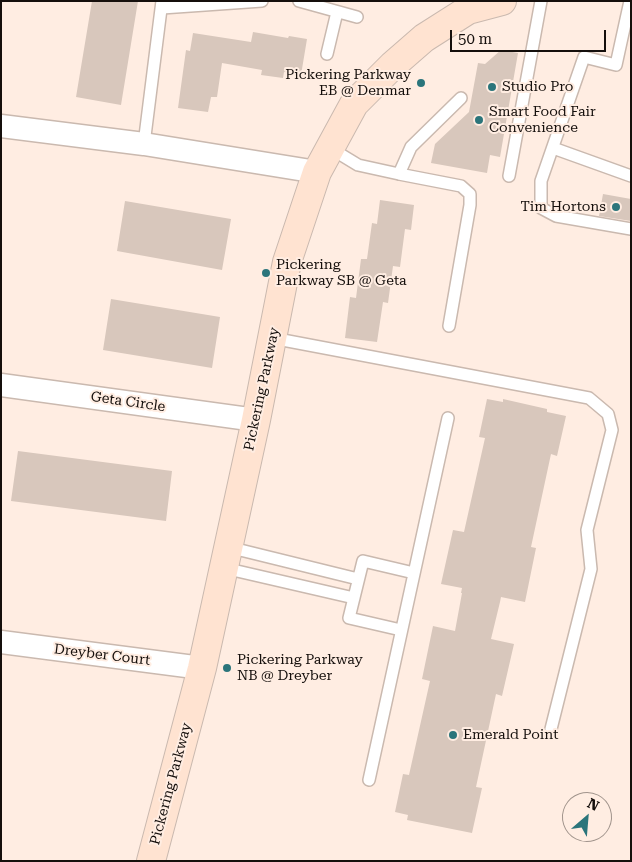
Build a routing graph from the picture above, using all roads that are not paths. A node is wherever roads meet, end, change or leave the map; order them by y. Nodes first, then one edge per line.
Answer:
1 (262, 1) edge
2 (299, 1) edge
3 (502, 1) edge
4 (541, 1) edge
5 (630, 1) edge
6 (162, 5) edge
7 (464, 6) edge
8 (337, 12) junction
9 (357, 17) dead end
10 (626, 44) edge
11 (327, 54) dead end
12 (461, 98) dead end
13 (1, 126) edge
14 (144, 144) junction
15 (330, 148) junction
16 (553, 148) junction
17 (317, 172) junction
18 (399, 174) junction
19 (509, 176) dead end
20 (631, 176) edge
21 (631, 229) edge
22 (449, 326) dead end
23 (272, 338) junction
24 (1, 385) edge
25 (448, 418) dead end
26 (256, 420) junction
27 (226, 558) junction
28 (414, 572) junction
29 (358, 578) junction
30 (354, 598) junction
31 (402, 630) junction
32 (1, 642) edge
33 (202, 668) junction
34 (551, 729) dead end
35 (369, 780) dead end
36 (151, 861) edge

1 - 6 lane
2 - 8 lane
3 - 7 street, Pickering Parkway
4 - 19 lane
5 - 10 lane
6 - 14 lane
7 - 15 street, Pickering Parkway
8 - 9 lane
8 - 11 lane
10 - 16 lane
12 - 18 lane
13 - 14 street
14 - 17 street
15 - 17 street, Pickering Parkway
15 - 18 lane
16 - 20 lane
16 - 21 lane
17 - 23 street, Pickering Parkway
18 - 22 lane
23 - 26 street, Pickering Parkway
23 - 34 lane
24 - 26 street, Geta Circle
25 - 28 lane
26 - 27 street, Pickering Parkway
27 - 29 lane
27 - 30 lane
27 - 33 street, Pickering Parkway
28 - 29 lane
28 - 31 lane
29 - 30 lane
30 - 31 lane
31 - 35 lane
32 - 33 street, Dreyber Court
33 - 36 street, Pickering Parkway

